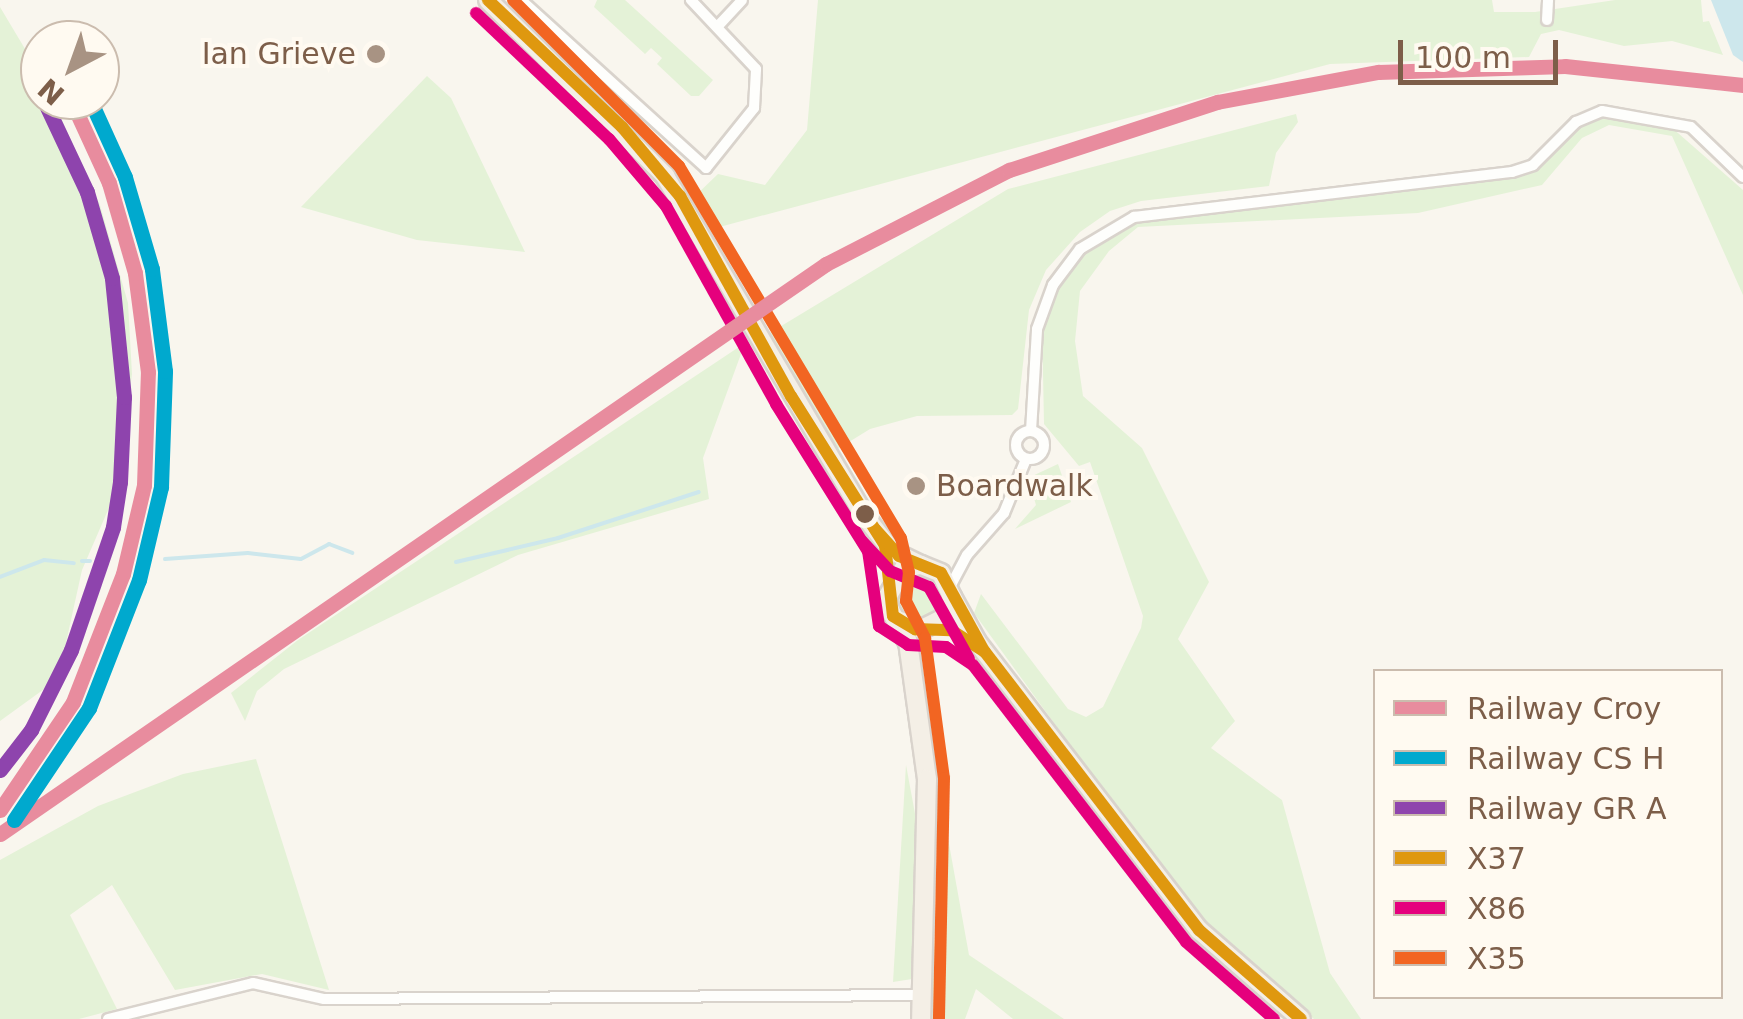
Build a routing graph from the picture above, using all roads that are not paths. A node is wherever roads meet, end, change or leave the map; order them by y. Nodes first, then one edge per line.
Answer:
1 (488, 0) edge
2 (521, 0) edge
3 (691, 0) edge
4 (742, 0) edge
5 (1548, 0) edge
6 (1547, 20) dead end
7 (545, 23) junction
8 (718, 26) junction
9 (530, 38) junction
10 (1743, 177) edge
11 (1031, 431) junction
12 (1026, 459) junction
13 (882, 539) junction
14 (966, 556) junction
15 (923, 565) junction
16 (892, 580) junction
17 (951, 592) junction
18 (897, 620) junction
19 (932, 627) junction
20 (985, 652) junction
21 (912, 679) junction
22 (921, 995) junction
23 (108, 1019) edge
24 (921, 1019) edge
25 (1301, 1019) edge

1 - 9 main road
2 - 7 street
3 - 8 street
4 - 8 street
5 - 6 street
7 - 8 street
7 - 9 street
9 - 13 main road
10 - 11 street
11 - 12 street
11 - 12 street
12 - 14 street
13 - 15 main road
13 - 16 main road
14 - 15 street
14 - 17 street
15 - 16 main road
15 - 17 main road
16 - 18 main road
17 - 19 main road
17 - 20 main road
18 - 19 main road
18 - 21 main road
19 - 20 main road
19 - 21 main road
20 - 25 main road
21 - 22 main road
22 - 23 street
22 - 24 main road

